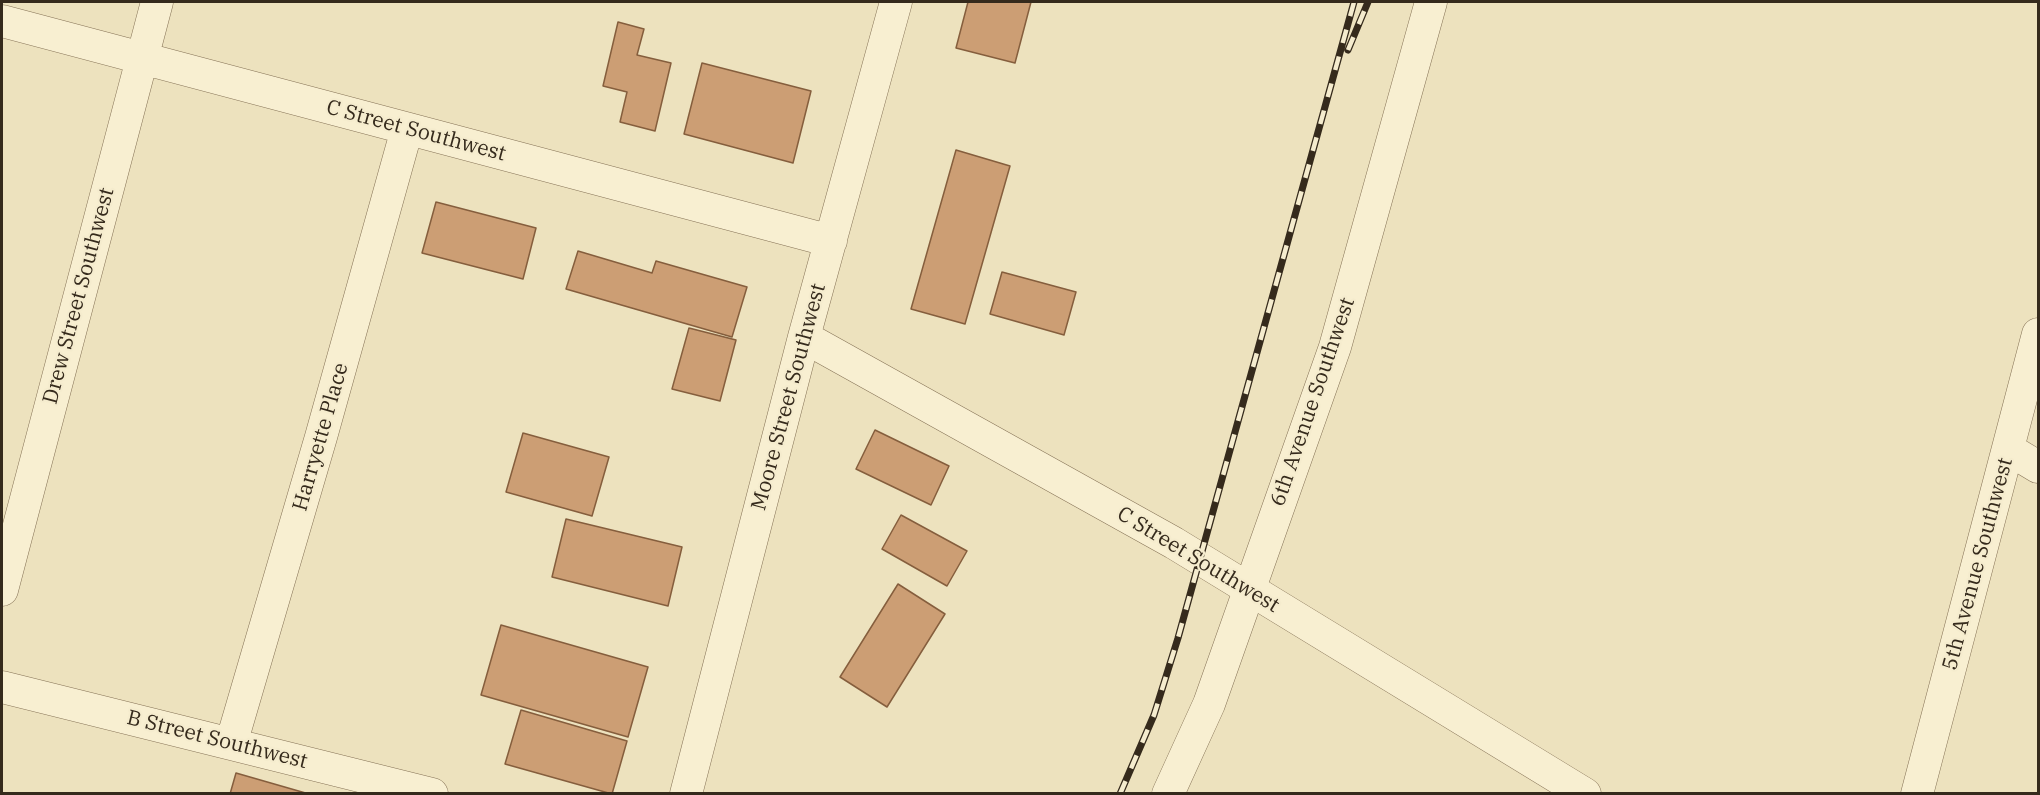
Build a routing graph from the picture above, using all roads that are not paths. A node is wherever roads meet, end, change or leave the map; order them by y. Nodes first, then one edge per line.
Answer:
1 (157, 2) edge
2 (896, 2) edge
3 (1431, 2) edge
4 (2, 21) edge
5 (142, 59) junction
6 (406, 129) junction
7 (831, 241) junction
8 (2038, 334) edge
9 (804, 337) junction
10 (2008, 449) junction
11 (2038, 466) edge
12 (1248, 589) junction
13 (2, 590) edge
14 (2, 687) edge
15 (231, 744) junction
16 (432, 794) edge
17 (686, 794) edge
18 (1168, 794) edge
19 (1585, 794) edge
20 (1917, 794) edge

1 - 5 street, Drew Street Southwest
2 - 7 street, Moore Street Southwest
3 - 12 street, 6th Avenue Southwest
4 - 5 street, C Street Southwest
5 - 6 street, C Street Southwest
5 - 13 street, Drew Street Southwest
6 - 7 street, C Street Southwest
6 - 15 street, Harryette Place
7 - 9 street, Moore Street Southwest
8 - 10 street, 5th Avenue Southwest
9 - 12 street, C Street Southwest
9 - 17 street, Moore Street Southwest
10 - 11 street
10 - 20 street, 5th Avenue Southwest
12 - 18 street, 6th Avenue Southwest
12 - 19 street, C Street Southwest
14 - 15 street, B Street Southwest
15 - 16 street, B Street Southwest

